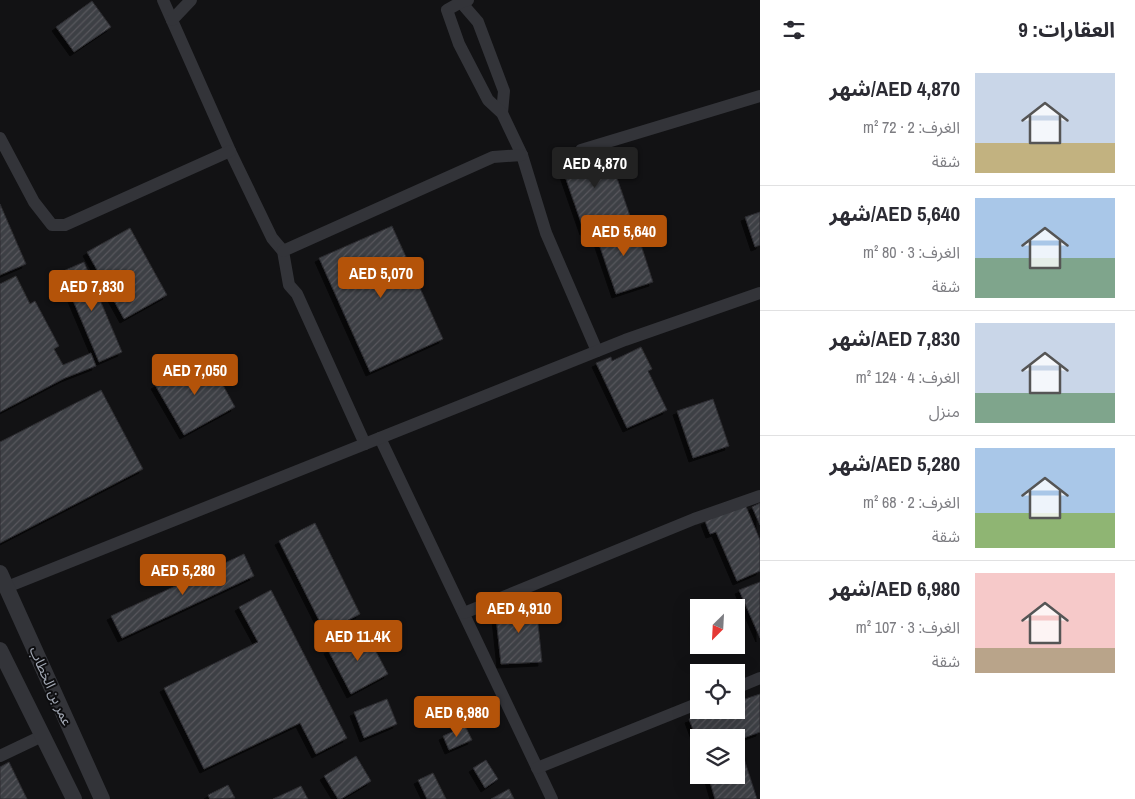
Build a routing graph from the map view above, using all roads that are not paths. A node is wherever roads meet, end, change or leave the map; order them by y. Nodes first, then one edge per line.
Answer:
1 (163, 0) edge
2 (191, 0) edge
3 (462, 1) edge
4 (172, 20) junction
5 (760, 96) edge
6 (502, 113) junction
7 (0, 138) edge
8 (581, 150) dead end
9 (230, 151) junction
10 (522, 155) junction
11 (283, 252) junction
12 (760, 293) edge
13 (596, 352) junction
14 (380, 438) junction
15 (365, 444) junction
16 (760, 496) edge
17 (4, 580) edge
18 (464, 613) junction
19 (0, 650) edge
20 (760, 678) edge
21 (745, 684) edge
22 (690, 707) edge
23 (42, 736) junction
24 (0, 756) edge
25 (537, 768) junction
26 (74, 799) edge
27 (102, 799) edge
28 (552, 799) edge

1 - 4 street
2 - 4 street
3 - 6 street
3 - 6 street
4 - 9 street
5 - 8 street
6 - 10 street
7 - 9 street
9 - 11 street
10 - 11 street
10 - 13 street
11 - 15 street
12 - 13 street
13 - 14 street
14 - 15 street
14 - 18 street
15 - 17 street
16 - 18 street
17 - 27 street, عمر بن الخطاب
18 - 25 street
19 - 23 street, عمر بن الخطاب
20 - 21 street
22 - 25 street
23 - 24 street
23 - 26 street, عمر بن الخطاب
25 - 28 street

